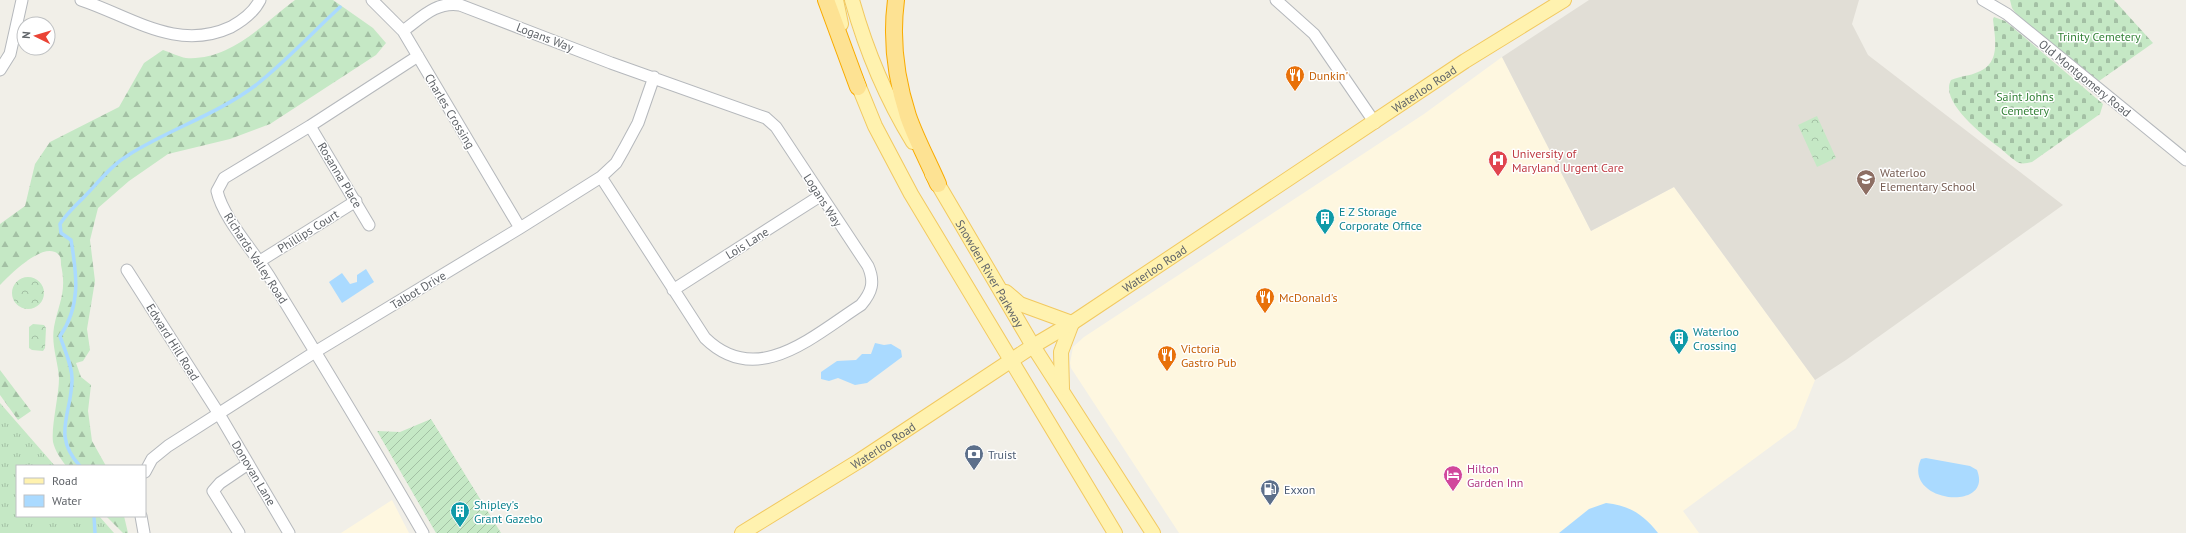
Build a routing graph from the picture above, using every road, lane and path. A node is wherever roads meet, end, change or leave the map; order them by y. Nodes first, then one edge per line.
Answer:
1 (22, 0) edge
2 (82, 0) edge
3 (260, 0) edge
4 (372, 0) edge
5 (826, 0) edge
6 (836, 0) edge
7 (852, 0) edge
8 (896, 0) edge
9 (1276, 0) edge
10 (1564, 0) edge
11 (1986, 1) edge
12 (403, 31) junction
13 (418, 56) junction
14 (0, 70) edge
15 (654, 77) junction
16 (858, 87) junction
17 (1374, 123) junction
18 (310, 126) junction
19 (2186, 160) edge
20 (601, 177) junction
21 (938, 184) junction
22 (820, 196) junction
23 (356, 201) junction
24 (369, 225) dead end
25 (520, 228) junction
26 (260, 261) junction
27 (128, 270) dead end
28 (997, 284) junction
29 (673, 290) junction
30 (1072, 323) junction
31 (1033, 346) junction
32 (315, 352) junction
33 (1010, 361) junction
34 (1062, 391) junction
35 (219, 414) junction
36 (248, 464) junction
37 (146, 470) edge
38 (141, 517) edge
39 (144, 533) edge
40 (239, 533) edge
41 (289, 533) edge
42 (423, 533) edge
43 (742, 533) edge
44 (1115, 533) edge
45 (1153, 533) edge

1 - 14 street
2 - 3 street
4 - 12 street, Charles Crossing
5 - 16 highway
6 - 16 main road
7 - 21 main road, Snowden River Parkway
8 - 21 highway
9 - 17 street
10 - 17 main road, Waterloo Road
11 - 19 street, Old Montgomery Road
12 - 13 street, Charles Crossing
12 - 15 street, Logans Way
13 - 18 street, Richards Valley Road
13 - 25 street, Charles Crossing
15 - 20 street, Talbot Drive
15 - 22 street, Logans Way
16 - 33 main road
17 - 30 main road, Waterloo Road
18 - 23 street, Rosanna Place
18 - 26 street, Richards Valley Road
20 - 25 street, Talbot Drive
20 - 29 street, Logans Way
21 - 28 main road, Snowden River Parkway
22 - 29 street, Lois Lane
22 - 29 street, Logans Way
23 - 24 street, Rosanna Place
23 - 26 street, Phillips Court
25 - 32 street, Talbot Drive
26 - 32 street, Richards Valley Road
27 - 35 street, Edward Hill Road
28 - 30 main road
28 - 31 main road, Snowden River Parkway
30 - 31 main road, Waterloo Road
30 - 34 main road
31 - 33 main road, Waterloo Road
31 - 34 main road, Snowden River Parkway
32 - 35 street, Talbot Drive
32 - 42 street, Richards Valley Road
33 - 43 main road, Waterloo Road
33 - 44 main road
34 - 45 main road, Snowden River Parkway
35 - 36 street, Donovan Lane
35 - 37 street, Talbot Drive
36 - 40 street
36 - 41 street, Donovan Lane
38 - 39 street

